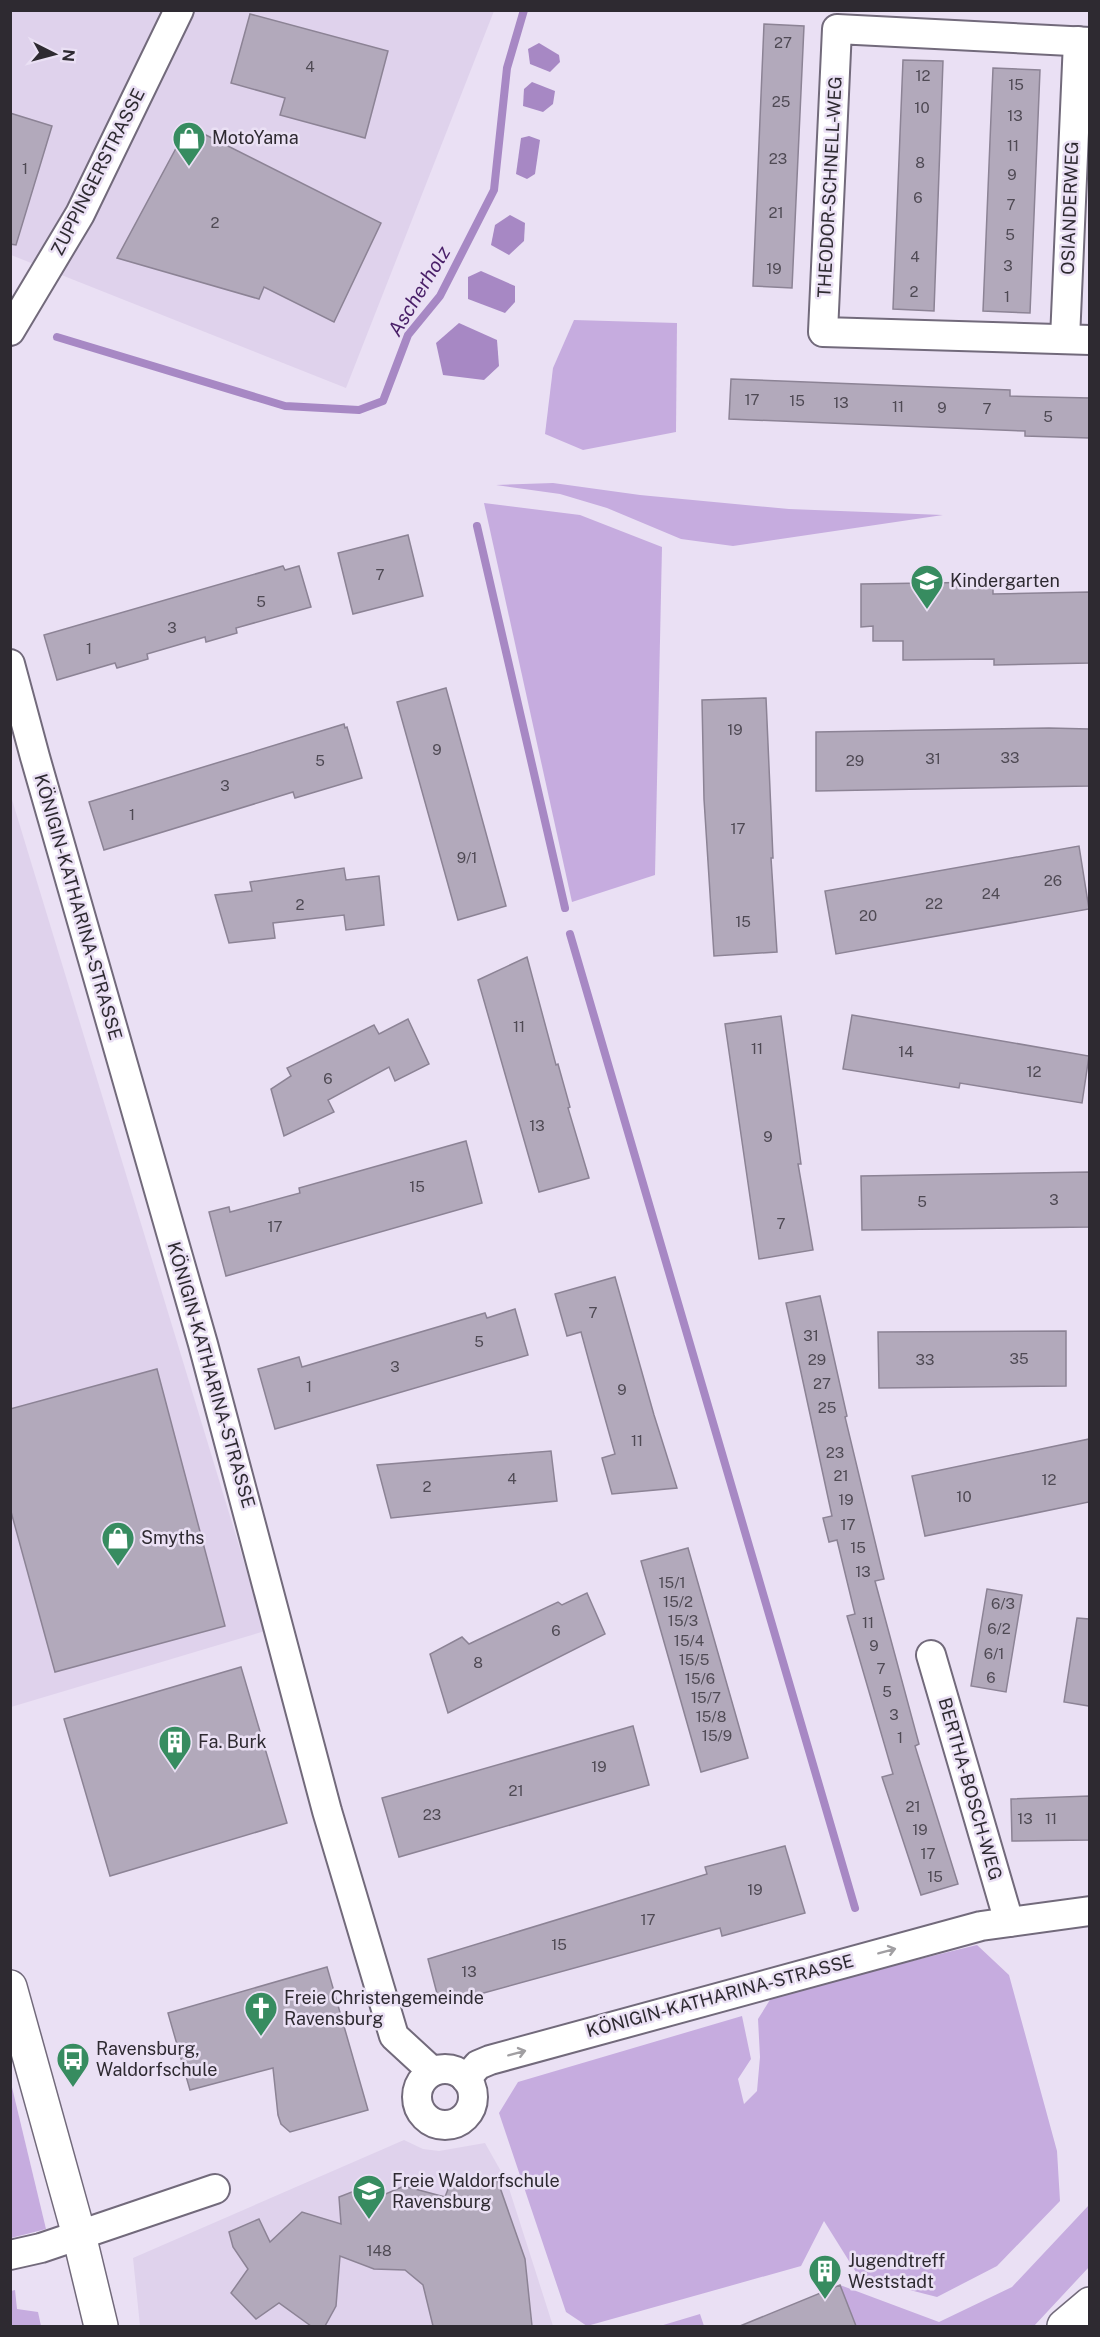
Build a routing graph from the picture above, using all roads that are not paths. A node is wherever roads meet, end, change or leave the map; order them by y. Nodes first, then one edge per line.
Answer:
1 (179, 10) edge
2 (1084, 41) edge
3 (10, 331) edge
4 (1077, 340) edge
5 (10, 664) edge
6 (931, 1655) dead end
7 (1089, 1911) edge
8 (1009, 1922) junction
9 (10, 1987) edge
10 (432, 2072) junction
11 (466, 2079) junction
12 (215, 2189) dead end
13 (79, 2235) junction
14 (10, 2255) edge
15 (1089, 2304) edge
16 (101, 2326) edge
17 (1064, 2326) edge

1 - 3 street, ZUPPINGERSTRASSE
2 - 4 street, OSIANDERWEG
2 - 4 street, THEODOR-SCHNELL-WEG
5 - 10 street, KÖNIGIN-KATHARINA-STRASSE
6 - 8 street, BERTHA-BOSCH-WEG
7 - 8 street, KÖNIGIN-KATHARINA-STRASSE
11 -> 8 street, KÖNIGIN-KATHARINA-STRASSE
9 - 13 street
10 - 11 street
10 - 11 street
12 - 13 street
13 - 14 street
13 - 16 street
15 - 17 street

